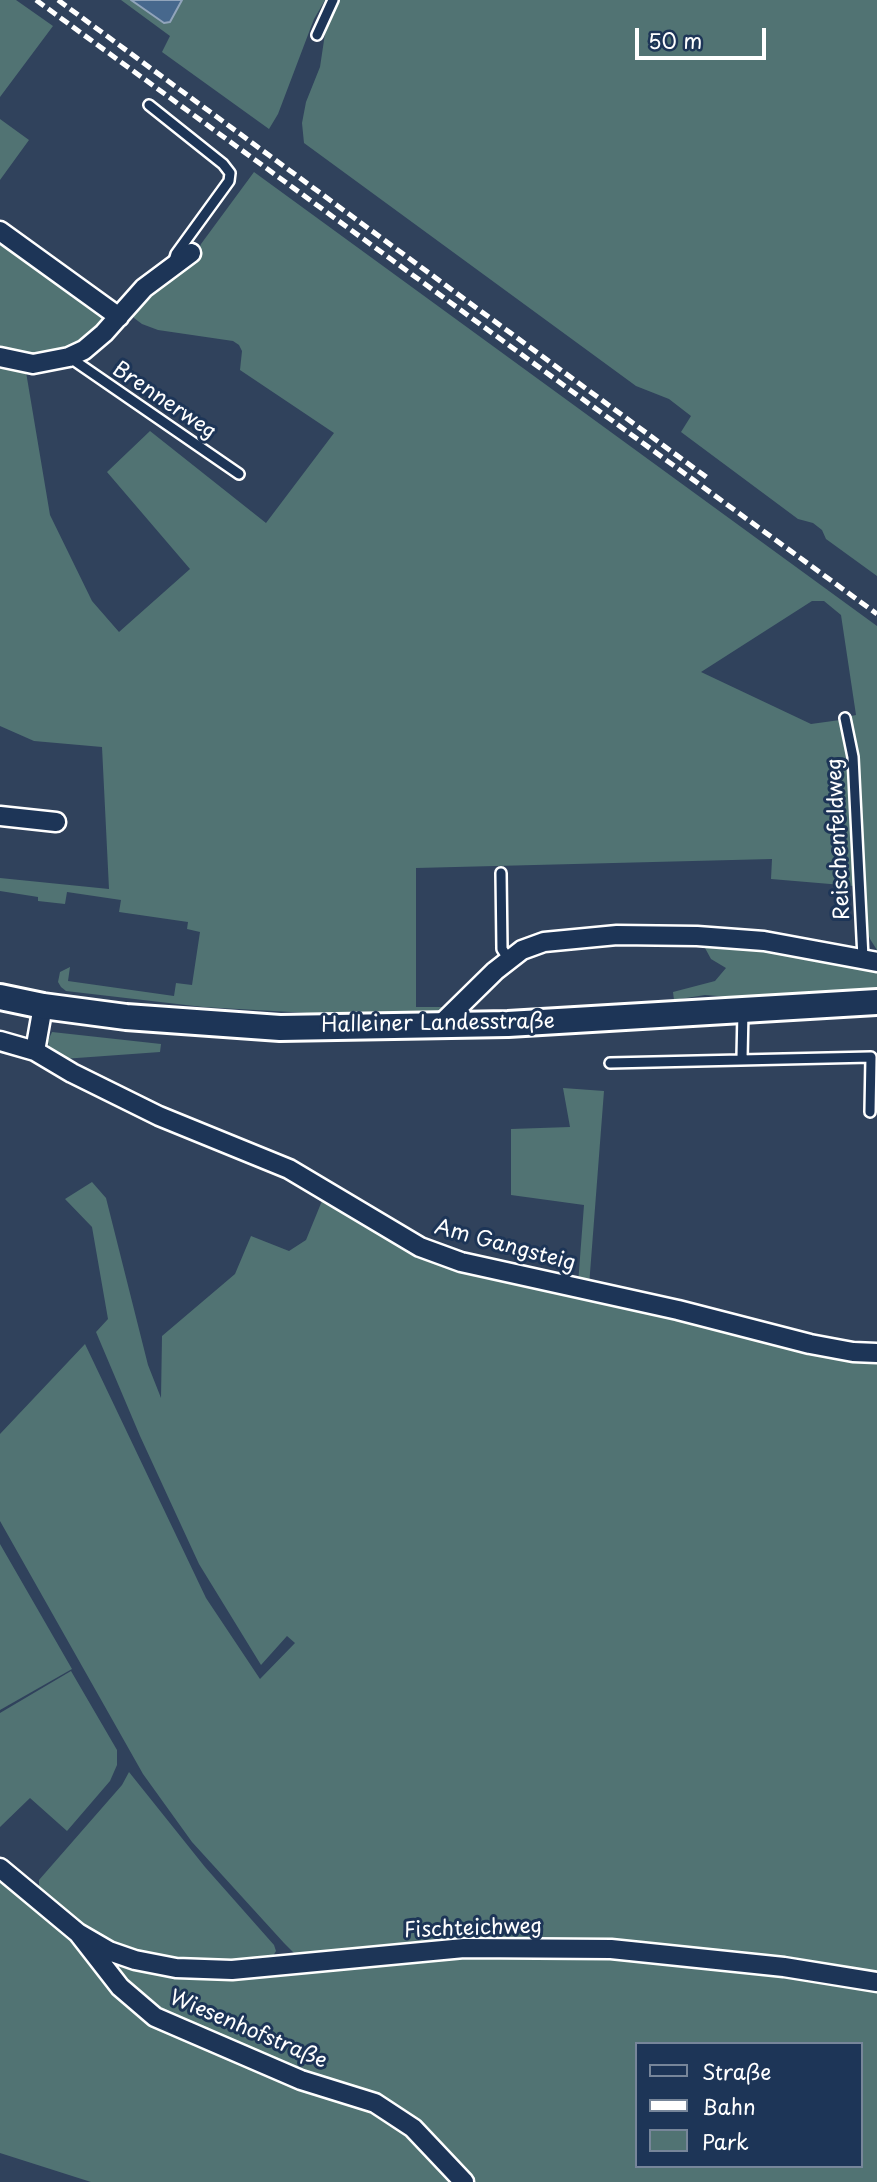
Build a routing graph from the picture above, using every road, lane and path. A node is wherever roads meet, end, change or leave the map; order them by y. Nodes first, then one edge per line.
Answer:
1 (333, 0) edge
2 (317, 35) dead end
3 (149, 105) dead end
4 (0, 231) edge
5 (191, 253) dead end
6 (172, 269) junction
7 (119, 317) junction
8 (0, 357) edge
9 (69, 357) junction
10 (239, 474) dead end
11 (845, 718) dead end
12 (0, 816) edge
13 (56, 822) dead end
14 (502, 873) dead end
15 (509, 960) junction
16 (870, 960) edge
17 (0, 997) edge
18 (877, 1002) edge
19 (43, 1006) junction
20 (743, 1011) junction
21 (440, 1025) junction
22 (0, 1041) edge
23 (35, 1051) junction
24 (742, 1058) junction
25 (610, 1063) dead end
26 (870, 1112) dead end
27 (877, 1353) edge
28 (0, 1868) edge
29 (78, 1933) junction
30 (877, 1982) edge
31 (464, 2182) edge

1 - 2 lane
3 - 6 lane
4 - 7 street
5 - 6 street
6 - 7 street
7 - 9 street
8 - 9 street
9 - 10 lane, Brennerweg
11 - 16 lane, Reischenfeldweg
12 - 13 street
14 - 15 lane
15 - 16 street
15 - 21 street
17 - 19 main road, Halleiner Landesstraße
18 - 20 main road, Halleiner Landesstraße
19 - 21 main road, Halleiner Landesstraße
19 - 23 street
20 - 21 main road, Halleiner Landesstraße
20 - 24 lane
22 - 23 street, Am Gangsteig
23 - 27 street, Am Gangsteig
24 - 25 lane
24 - 26 lane
28 - 29 street, Wiesenhofstraße
29 - 30 street, Fischteichweg
29 - 31 street, Wiesenhofstraße

